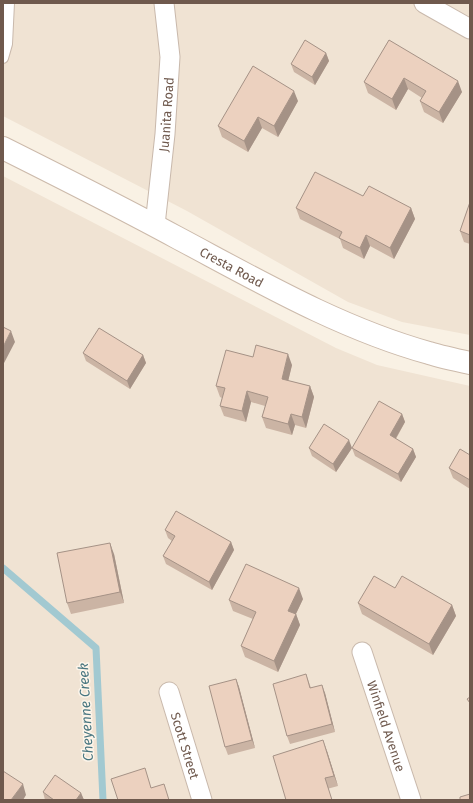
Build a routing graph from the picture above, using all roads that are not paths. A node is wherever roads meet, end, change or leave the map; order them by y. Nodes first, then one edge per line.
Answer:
1 (9, 3) edge
2 (164, 3) edge
3 (424, 3) edge
4 (470, 29) edge
5 (3, 58) edge
6 (3, 148) edge
7 (155, 225) junction
8 (470, 363) edge
9 (362, 652) dead end
10 (169, 692) dead end
11 (202, 800) edge
12 (411, 800) edge

1 - 5 lane
2 - 7 street, Juanita Road
3 - 4 street
6 - 7 main road, Cresta Road
7 - 8 main road, Cresta Road
9 - 12 street, Winfield Avenue
10 - 11 street, Scott Street

